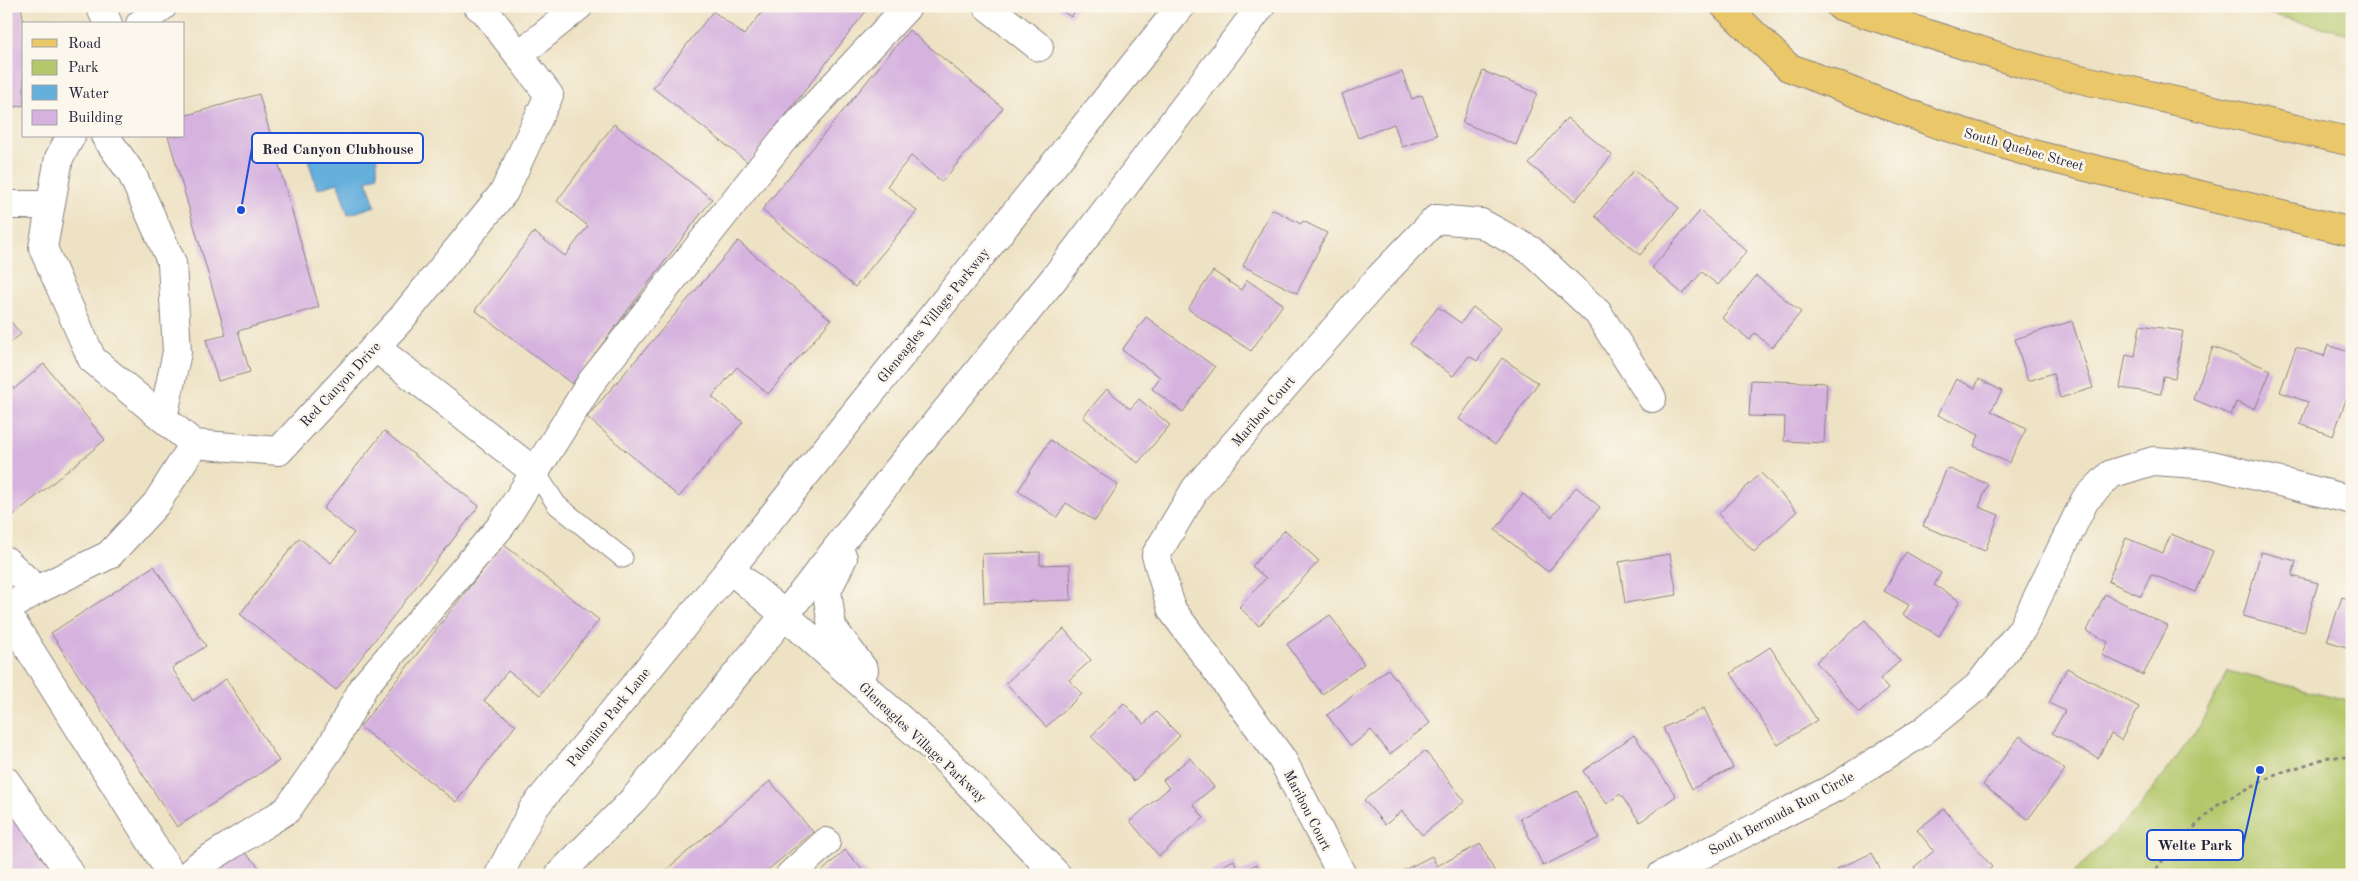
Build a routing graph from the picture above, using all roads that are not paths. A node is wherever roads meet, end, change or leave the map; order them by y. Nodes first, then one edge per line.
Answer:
1 (100, 6) edge
2 (163, 6) edge
3 (478, 6) edge
4 (579, 6) edge
5 (908, 6) edge
6 (987, 6) edge
7 (1181, 6) edge
8 (1261, 6) edge
9 (1725, 6) edge
10 (1840, 6) edge
11 (107, 22) edge
12 (143, 22) edge
13 (1039, 47) dead end
14 (518, 55) junction
15 (70, 138) edge
16 (107, 138) edge
17 (2352, 142) edge
18 (6, 205) edge
19 (50, 205) junction
20 (2352, 232) edge
21 (375, 346) junction
22 (1652, 398) dead end
23 (163, 418) junction
24 (194, 444) junction
25 (536, 472) junction
26 (895, 473) junction
27 (2352, 500) edge
28 (622, 558) dead end
29 (6, 561) edge
30 (730, 569) junction
31 (37, 590) junction
32 (6, 611) edge
33 (785, 614) junction
34 (904, 722) junction
35 (6, 781) edge
36 (826, 842) dead end
37 (71, 875) edge
38 (172, 875) edge
39 (188, 875) edge
40 (499, 875) edge
41 (559, 875) edge
42 (790, 875) edge
43 (1057, 875) edge
44 (1342, 875) edge
45 (1662, 875) edge

1 - 11 street
2 - 12 street
3 - 14 street, Red Canyon Drive
4 - 14 street
5 - 25 street
6 - 13 street
7 - 30 street, Gleneagles Village Parkway
8 - 26 street
9 - 20 main road, South Quebec Street
10 - 17 main road
14 - 21 street, Red Canyon Drive
15 - 19 street
16 - 23 street
18 - 19 street
19 - 23 street
21 - 24 street, Red Canyon Drive
21 - 25 street
22 - 44 street, Maribou Court
23 - 24 street
24 - 31 street
25 - 28 lane
25 - 39 street
26 - 33 street
26 - 34 street
27 - 45 street, South Bermuda Run Circle
29 - 31 street
30 - 33 street, Gleneagles Village Parkway
30 - 40 street, Palomino Park Lane
31 - 32 street
32 - 38 street
33 - 34 street, Gleneagles Village Parkway
33 - 41 street
34 - 43 street, Gleneagles Village Parkway
35 - 37 street
36 - 42 street

